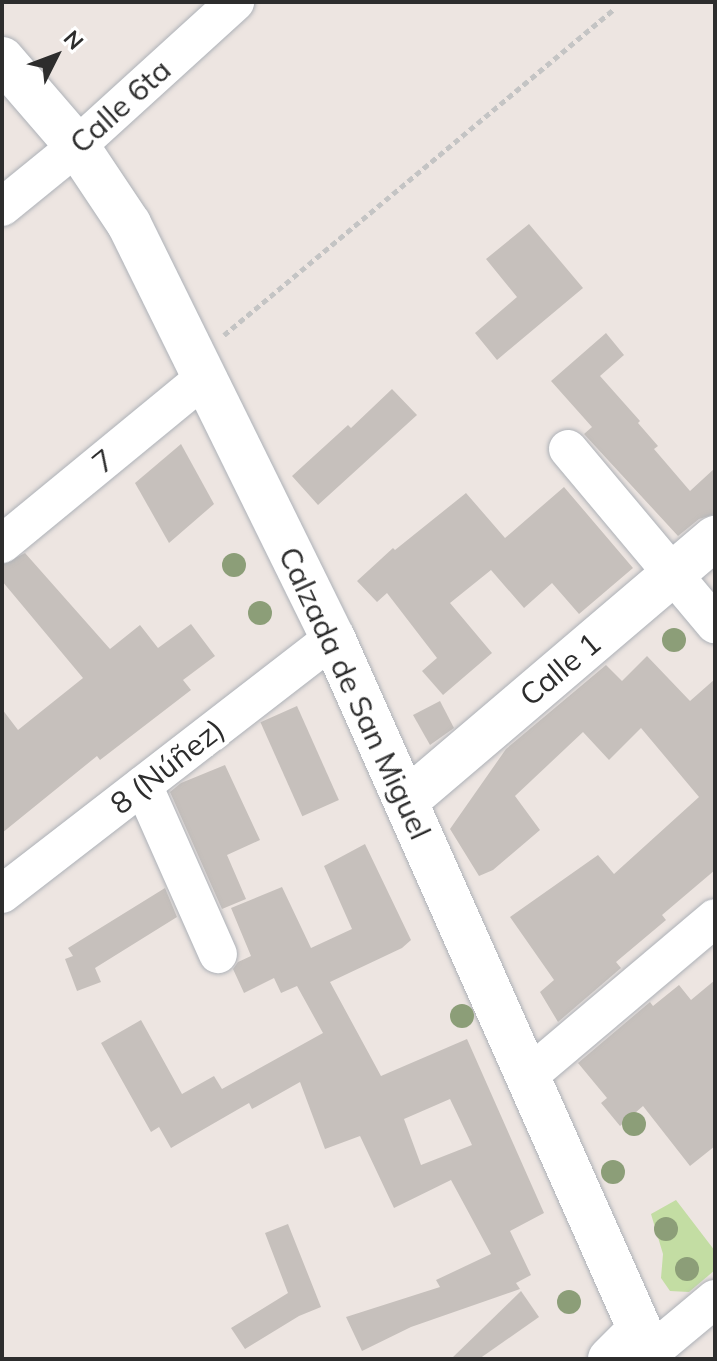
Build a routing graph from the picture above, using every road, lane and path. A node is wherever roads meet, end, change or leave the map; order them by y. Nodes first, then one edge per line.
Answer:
1 (235, 2) edge
2 (614, 9) dead end
3 (2, 59) edge
4 (77, 146) junction
5 (2, 207) edge
6 (200, 368) junction
7 (568, 449) dead end
8 (715, 538) edge
9 (2, 544) edge
10 (672, 575) junction
11 (715, 624) edge
12 (333, 638) junction
13 (143, 785) junction
14 (406, 801) junction
15 (2, 894) edge
16 (715, 918) edge
17 (218, 954) dead end
18 (527, 1077) junction
19 (715, 1299) edge
20 (638, 1350) edge

1 - 4 street, Calle 6ta
2 - 6 path
3 - 4 main road, Calzada de San Miguel
4 - 5 street, Calle 6ta
4 - 6 main road, Calzada de San Miguel
6 - 9 street, 7
6 - 12 main road, Calzada de San Miguel
7 - 10 street
8 - 10 main road, Calle 1
10 - 11 street
10 - 14 main road, Calle 1
12 - 13 street, 8 (Núñez)
12 - 14 main road, Calzada de San Miguel
13 - 15 street, 8 (Núñez)
13 - 17 street
14 - 18 main road, Calzada de San Miguel
16 - 18 street
18 - 20 main road, Calzada de San Miguel
19 - 20 street

